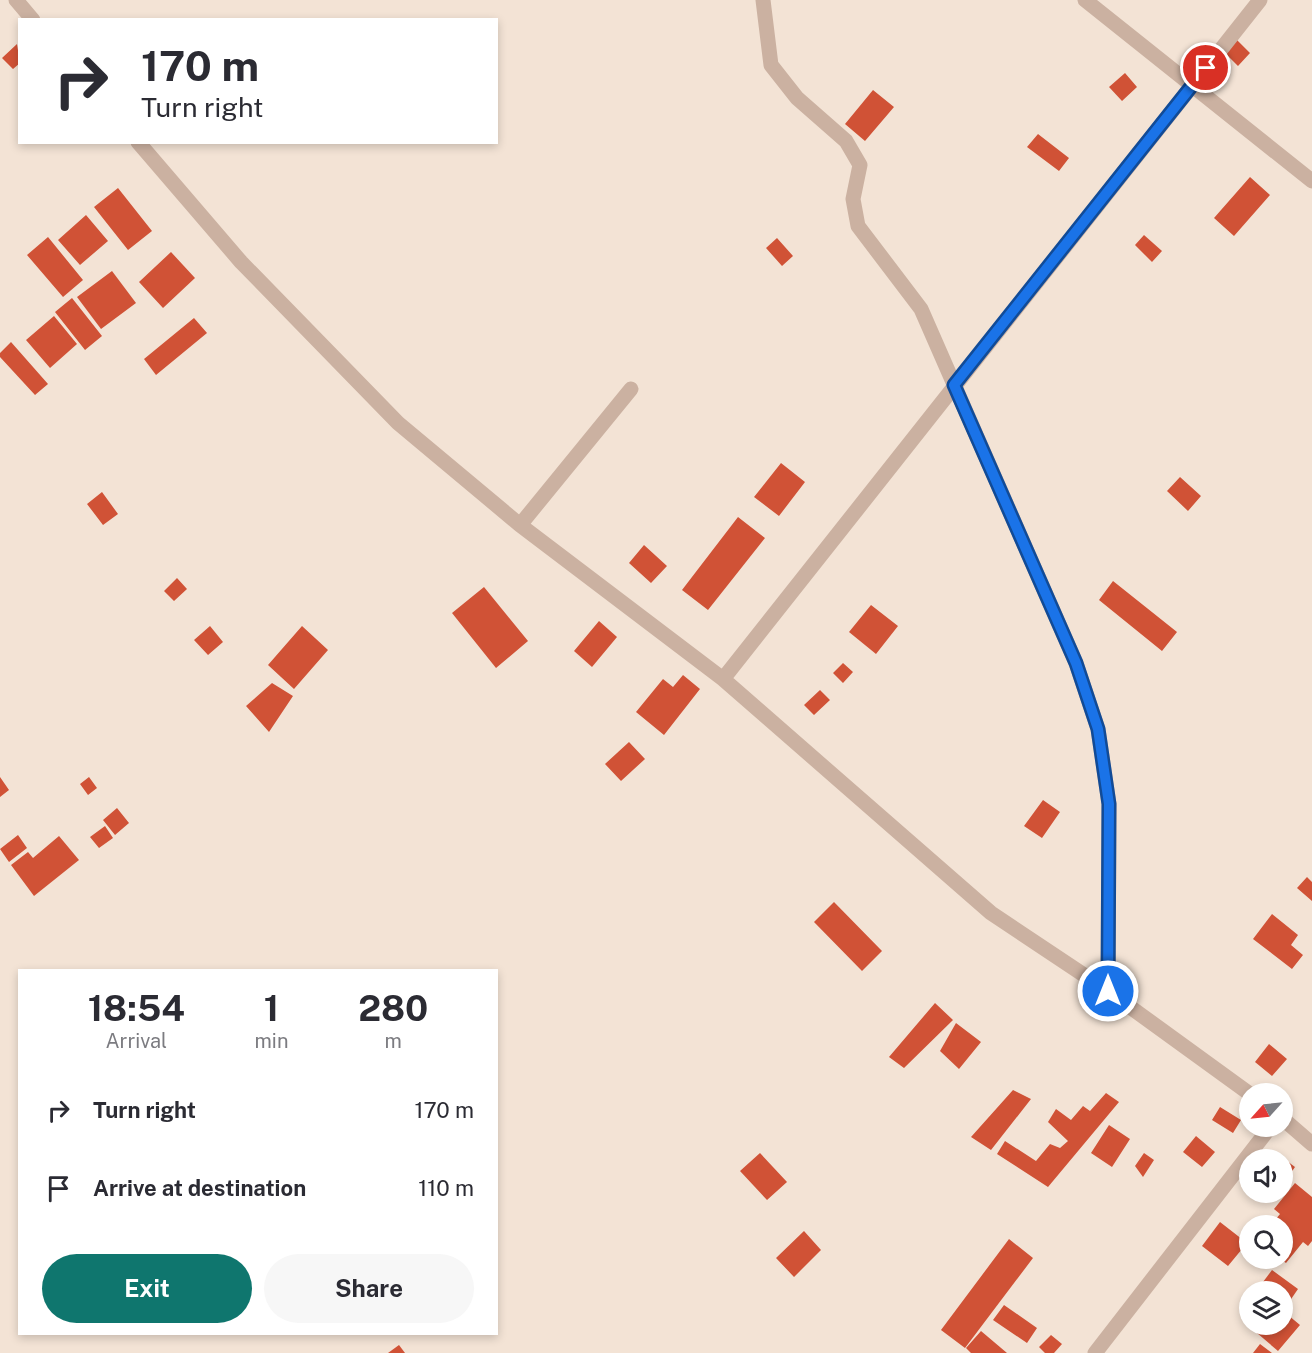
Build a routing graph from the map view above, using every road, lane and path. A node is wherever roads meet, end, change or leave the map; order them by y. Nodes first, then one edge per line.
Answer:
1 (16, 0) edge
2 (764, 0) edge
3 (1085, 0) edge
4 (1260, 0) edge
5 (31, 18) edge
6 (1192, 85) junction
7 (140, 144) edge
8 (1312, 181) edge
9 (954, 385) junction
10 (631, 389) dead end
11 (520, 525) junction
12 (723, 679) junction
13 (1108, 991) junction
14 (1239, 1086) edge
15 (1293, 1128) edge
16 (1262, 1137) edge
17 (1312, 1144) edge
18 (1095, 1353) edge

1 - 5 street
2 - 9 street
3 - 6 street
4 - 6 street
6 - 8 street
6 - 9 street
7 - 11 street
9 - 12 street
9 - 13 street
10 - 11 street
11 - 12 street
12 - 13 street
13 - 14 street
15 - 17 street
16 - 18 street

